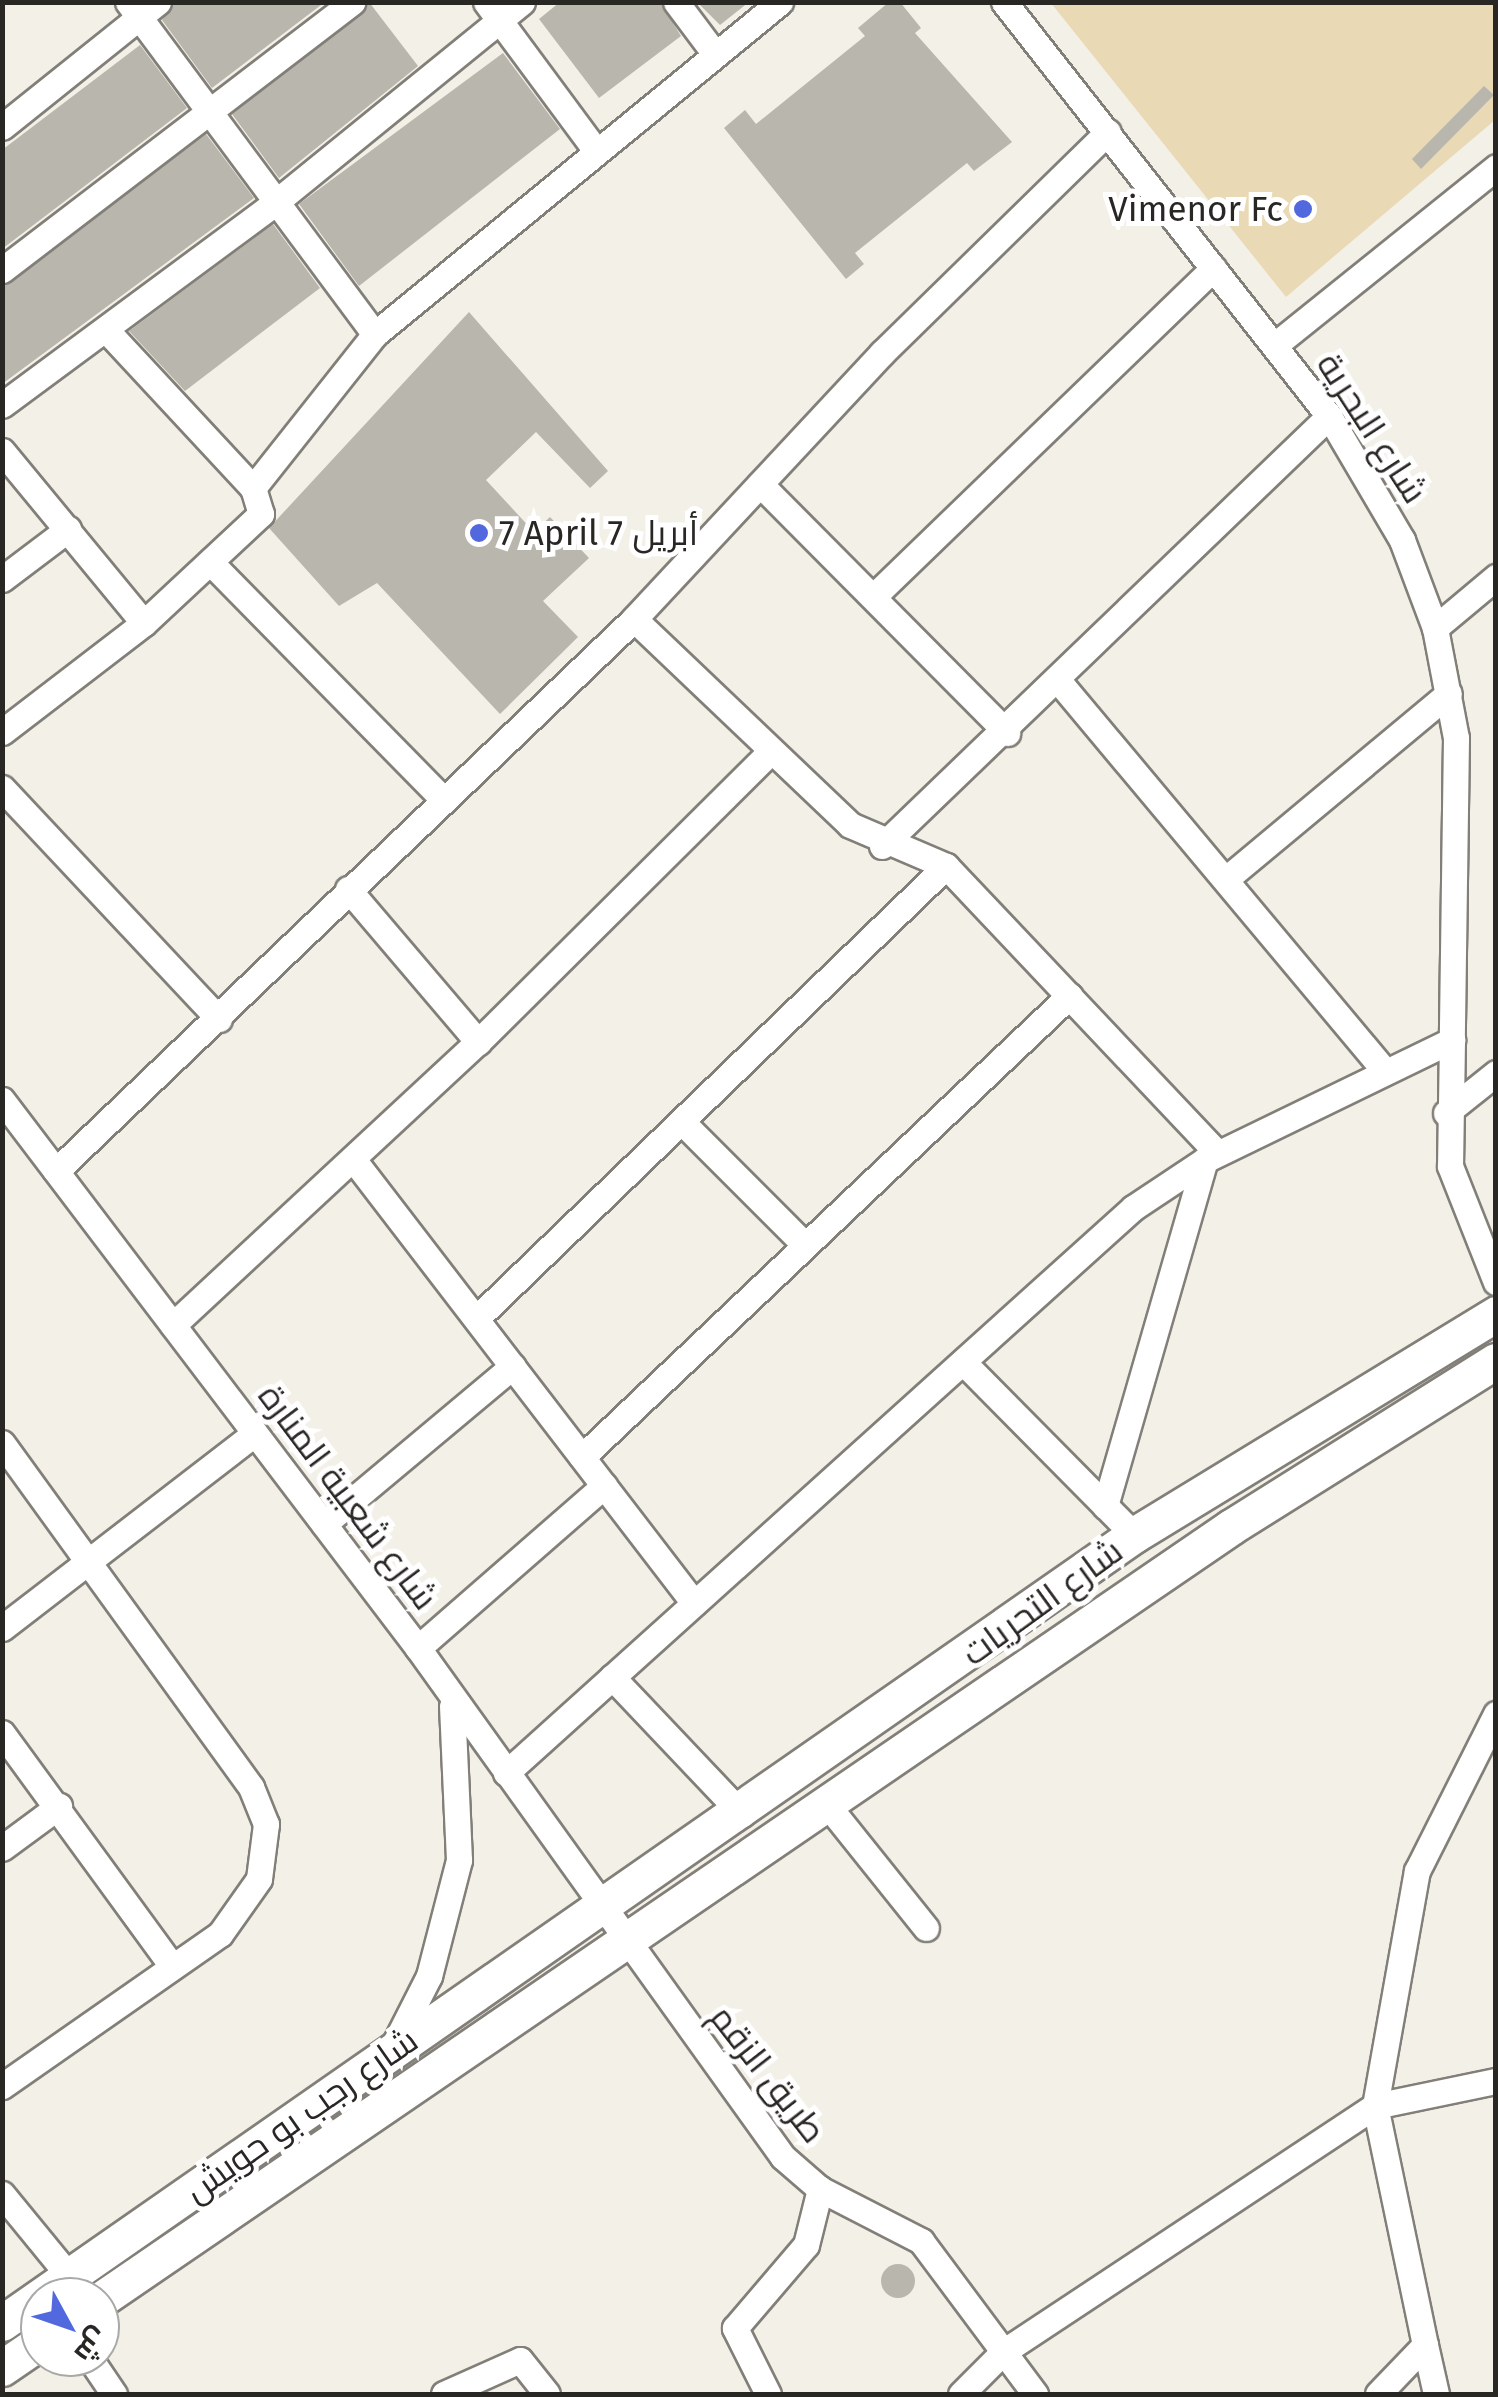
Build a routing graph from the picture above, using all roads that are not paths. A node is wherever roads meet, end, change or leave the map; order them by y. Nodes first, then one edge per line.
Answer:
1 (352, 2) edge
2 (522, 2) edge
3 (676, 2) edge
4 (780, 2) edge
5 (1004, 2) edge
6 (142, 8) edge
7 (492, 12) edge
8 (715, 54) junction
9 (210, 113) junction
10 (2, 127) edge
11 (1108, 132) junction
12 (594, 148) junction
13 (1496, 167) edge
14 (276, 202) junction
15 (1213, 268) junction
16 (2, 270) edge
17 (107, 330) junction
18 (375, 334) junction
19 (1275, 345) junction
20 (2, 405) edge
21 (1329, 416) junction
22 (2, 451) edge
23 (760, 484) junction
24 (254, 488) junction
25 (68, 529) junction
26 (210, 562) junction
27 (1496, 576) edge
28 (2, 579) edge
29 (876, 594) junction
30 (634, 619) junction
31 (144, 623) junction
32 (1435, 628) junction
33 (1061, 684) junction
34 (1449, 693) junction
35 (2, 732) edge
36 (1007, 733) junction
37 (771, 750) junction
38 (2, 788) edge
39 (442, 799) junction
40 (882, 846) junction
41 (946, 866) junction
42 (1226, 879) junction
43 (348, 889) junction
44 (1069, 996) junction
45 (219, 1019) junction
46 (1452, 1040) junction
47 (478, 1042) junction
48 (1384, 1070) junction
49 (1496, 1073) edge
50 (2, 1100) edge
51 (1446, 1113) junction
52 (685, 1125) junction
53 (1211, 1156) junction
54 (353, 1159) junction
55 (56, 1171) junction
56 (804, 1244) junction
57 (1496, 1282) edge
58 (1496, 1314) edge
59 (478, 1318) junction
60 (172, 1325) junction
61 (1496, 1361) edge
62 (962, 1362) junction
63 (513, 1366) junction
64 (255, 1434) junction
65 (2, 1442) edge
66 (582, 1456) junction
67 (604, 1486) junction
68 (1105, 1506) junction
69 (324, 1524) junction
70 (1134, 1536) junction
71 (92, 1559) junction
72 (694, 1603) junction
73 (2, 1628) edge
74 (418, 1648) junction
75 (612, 1677) junction
76 (451, 1701) junction
77 (1496, 1714) edge
78 (2, 1733) edge
79 (506, 1773) junction
80 (59, 1806) junction
81 (829, 1807) junction
82 (742, 1814) junction
83 (2, 1848) edge
84 (602, 1910) junction
85 (926, 1928) dead end
86 (624, 1945) junction
87 (172, 1966) junction
88 (393, 2048) junction
89 (1496, 2081) edge
90 (2, 2086) edge
91 (1375, 2106) junction
92 (248, 2154) junction
93 (266, 2186) junction
94 (820, 2189) junction
95 (2, 2194) edge
96 (48, 2277) edge
97 (72, 2277) edge
98 (120, 2286) edge
99 (1425, 2345) junction
100 (1002, 2352) junction
101 (444, 2394) edge
102 (547, 2394) edge
103 (768, 2394) edge
104 (962, 2394) edge
105 (1035, 2394) edge
106 (1378, 2394) edge
107 (1436, 2394) edge

1 - 9 street
2 - 7 street
3 - 8 street
4 - 8 street
5 - 11 street, شارع البحرية
6 - 9 street
6 - 10 street
7 - 12 street
7 - 14 street
8 - 12 street
9 - 14 street
9 - 16 street
11 - 15 street, شارع البحرية
11 - 23 street
12 - 18 street
13 - 19 street
14 - 17 street
14 - 18 street
15 - 19 street, شارع البحرية
15 - 29 street
17 - 20 street
17 - 24 street
18 - 24 street
19 - 21 street, شارع البحرية
21 - 32 street, شارع البحرية
21 - 33 street
22 - 25 street
23 - 29 street
23 - 30 street
24 - 26 street
25 - 28 street
25 - 31 street
26 - 31 street
26 - 39 street
27 - 32 street
29 - 36 street
30 - 37 street
30 - 39 street
31 - 35 street
32 - 34 street, شارع البحرية
33 - 36 street
33 - 42 street
34 - 42 street
34 - 46 street, شارع البحرية
36 - 40 street
37 - 40 street
37 - 47 street
38 - 45 street
39 - 43 street
40 - 41 street
41 - 44 street
41 - 52 street
42 - 48 street
43 - 45 street
43 - 47 street
44 - 53 street
44 - 56 street
45 - 55 street
46 - 48 street
46 - 51 street, شارع البحرية
47 - 54 street
48 - 53 street
49 - 51 street
50 - 55 street, شارع شعبية المنارة
51 - 57 street, شارع البحرية
52 - 56 street
52 - 59 street
53 - 62 street
53 - 68 street
54 - 59 street
54 - 60 street
55 - 60 street, شارع شعبية المنارة
56 - 66 street
58 - 70 main road, شارع التحريات
59 - 63 street
60 - 64 street, شارع شعبية المنارة
61 - 81 main road, شارع التحريات
62 - 68 street
62 - 72 street
63 - 66 street
63 - 69 street
64 - 69 street, شارع شعبية المنارة
64 - 71 street
65 - 71 street
66 - 67 street
67 - 72 street
67 - 74 street
68 - 70 street
69 - 74 street, شارع شعبية المنارة
70 - 82 main road, شارع التحريات
71 - 73 street
71 - 87 street
72 - 75 street
74 - 76 street, شارع شعبية المنارة
75 - 79 street
75 - 82 street
76 - 79 street, شارع شعبية المنارة
76 - 88 street
77 - 91 street
78 - 80 street
79 - 84 street, شارع شعبية المنارة
80 - 83 street
80 - 87 street
81 - 85 street
81 - 86 main road, شارع التحريات
82 - 84 main road, شارع التحريات
84 - 86 street, شارع شعبية المنارة
84 - 88 main road, شارع رجب بو حويش
86 - 93 main road, شارع رجب بو حويش
86 - 94 street, طريق الزقم
87 - 90 street
88 - 92 main road, شارع رجب بو حويش
89 - 91 street
91 - 99 street
91 - 100 street
92 - 93 main road
92 - 97 main road, شارع رجب بو حويش
93 - 98 main road, شارع رجب بو حويش
94 - 100 street, طريق الزقم
94 - 103 street
95 - 96 street
99 - 106 street
99 - 107 street
100 - 104 street
100 - 105 street, طريق الزقم
101 - 102 street

